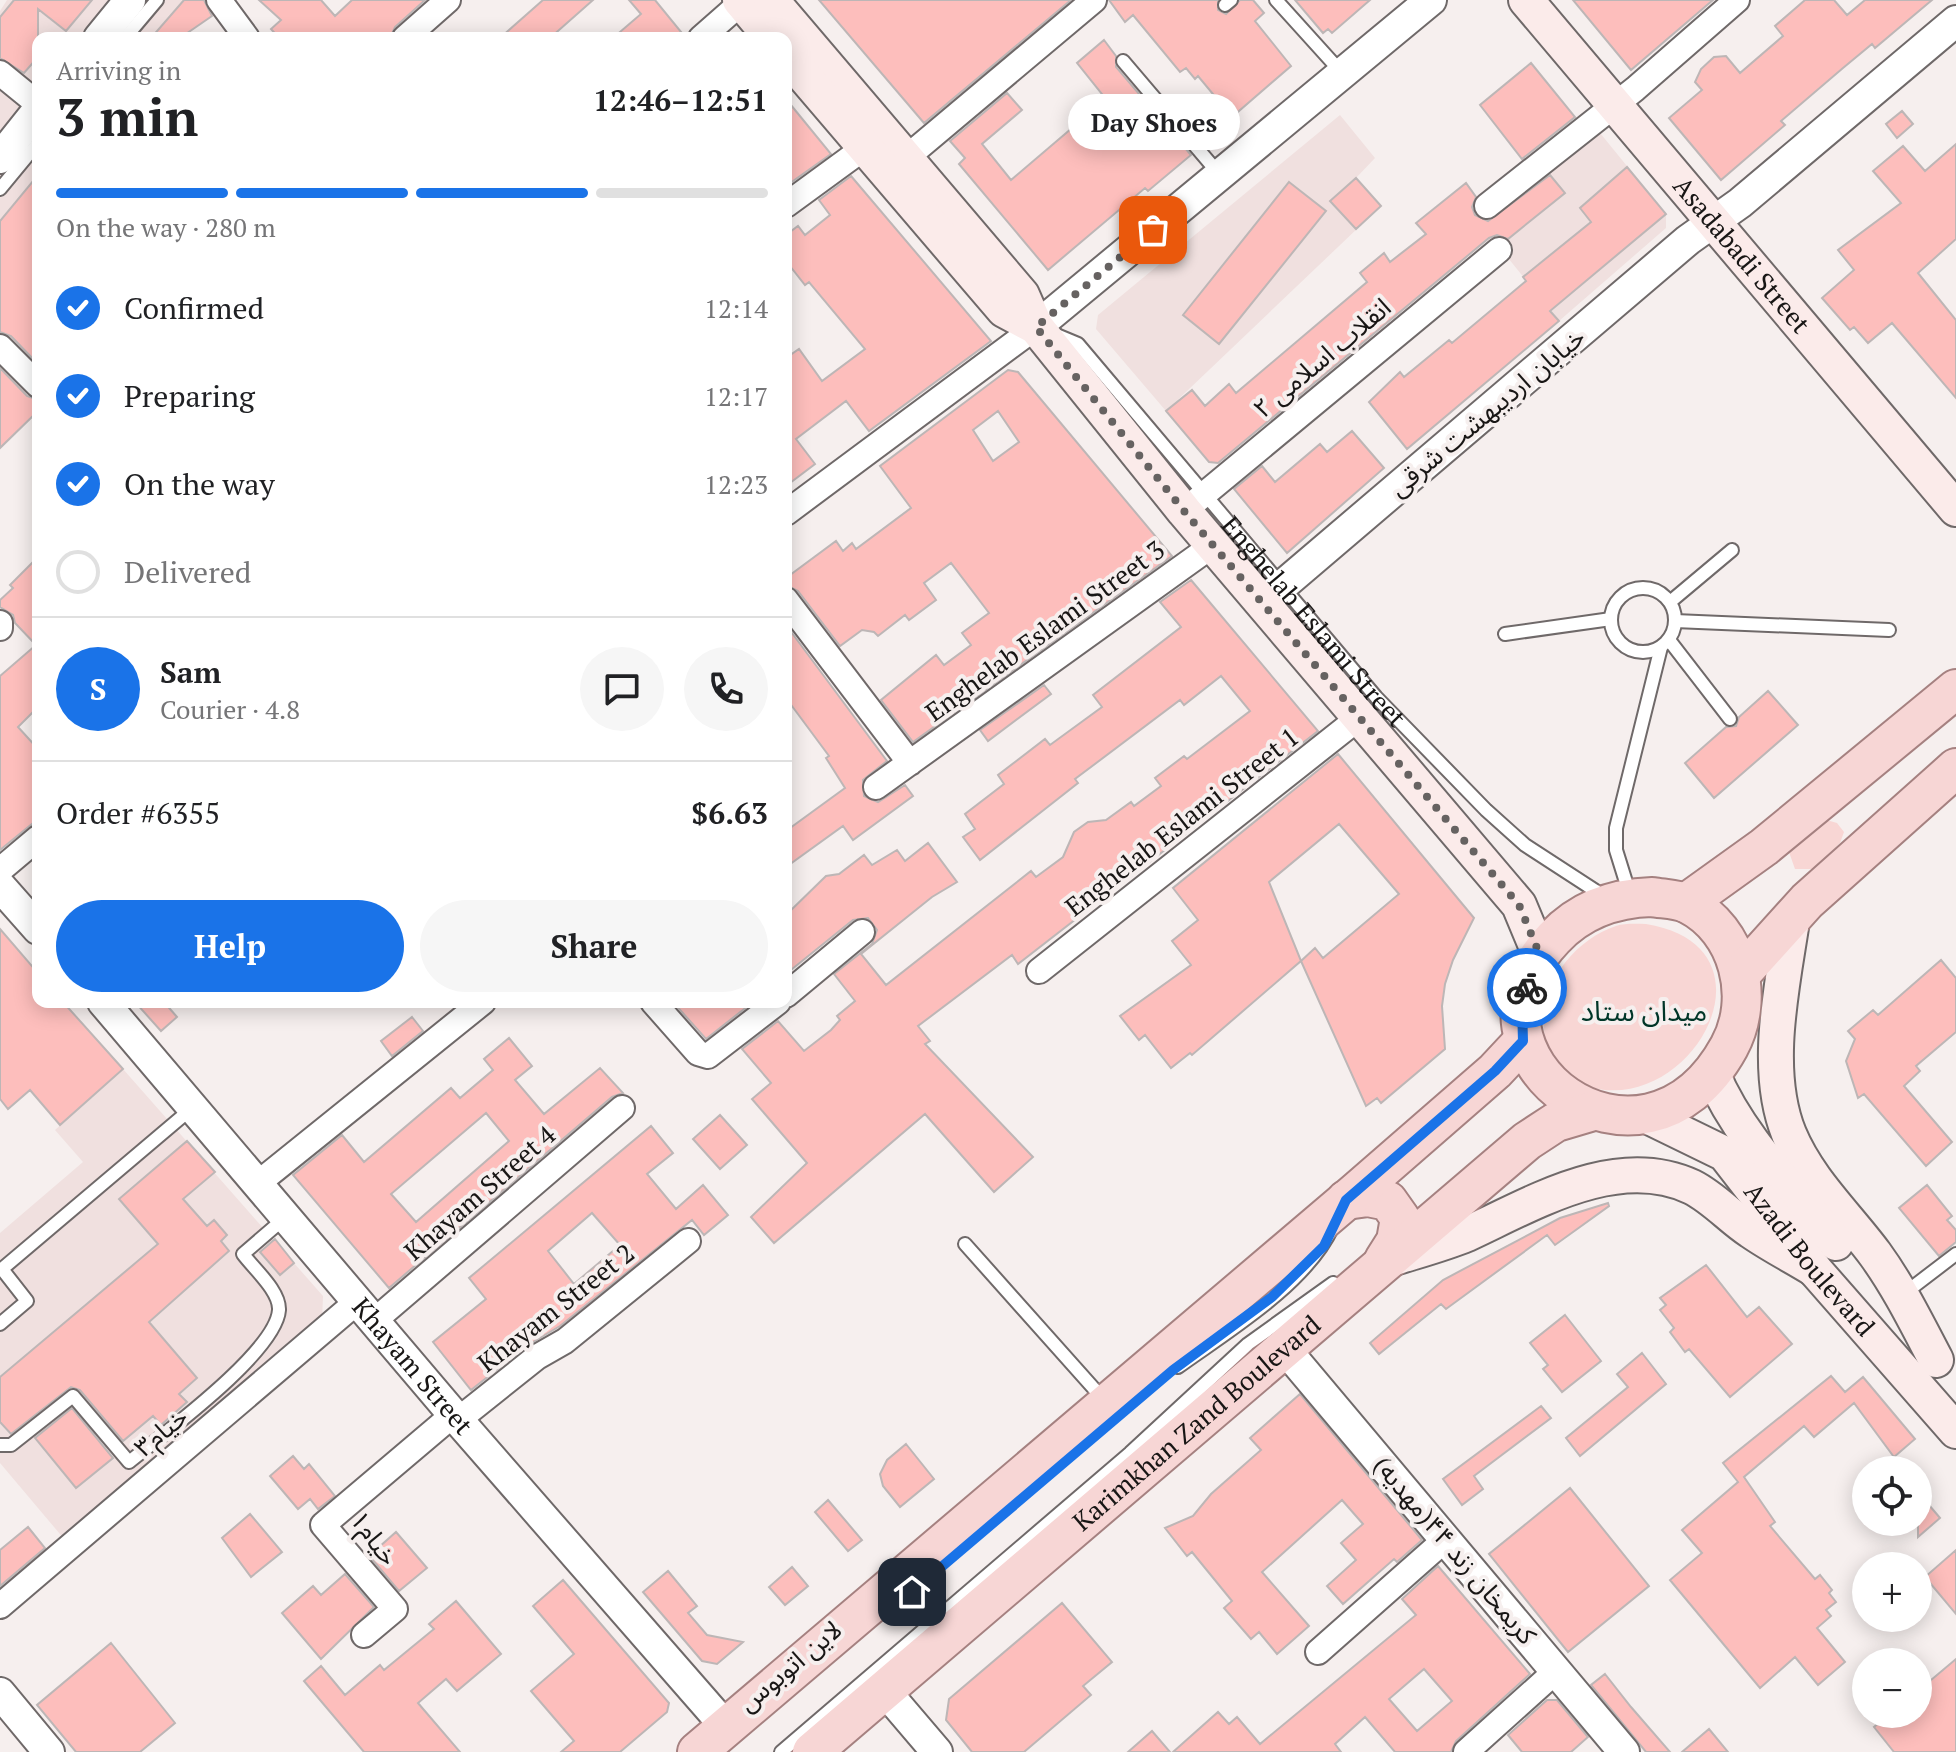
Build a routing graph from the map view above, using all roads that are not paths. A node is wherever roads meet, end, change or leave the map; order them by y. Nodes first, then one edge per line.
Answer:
1 (130, 0) edge
2 (157, 0) edge
3 (219, 0) edge
4 (448, 0) edge
5 (1094, 0) edge
6 (1276, 0) edge
7 (1431, 0) edge
8 (1526, 0) edge
9 (1737, 0) edge
10 (751, 1) edge
11 (1956, 21) edge
12 (104, 32) edge
13 (130, 32) edge
14 (243, 32) edge
15 (412, 32) edge
16 (709, 32) edge
17 (769, 32) edge
18 (782, 32) edge
19 (792, 43) edge
20 (1123, 61) dead end
21 (792, 62) edge
22 (0, 73) edge
23 (1342, 73) junction
24 (32, 102) edge
25 (1615, 105) junction
26 (32, 115) edge
27 (864, 148) junction
28 (32, 150) edge
29 (0, 158) edge
30 (906, 158) junction
31 (1220, 175) junction
32 (0, 189) edge
33 (792, 201) edge
34 (1487, 206) dead end
35 (1714, 222) junction
36 (1499, 250) dead end
37 (1036, 327) junction
38 (0, 347) edge
39 (32, 379) edge
40 (1194, 502) junction
41 (792, 509) edge
42 (1956, 509) edge
43 (1213, 545) junction
44 (1732, 550) dead end
45 (1272, 595) junction
46 (1670, 602) junction
47 (792, 608) edge
48 (1611, 619) junction
49 (1675, 621) junction
50 (1889, 630) dead end
51 (1505, 634) dead end
52 (1665, 644) junction
53 (1956, 689) edge
54 (1360, 717) junction
55 (1730, 719) dead end
56 (910, 763) junction
57 (1951, 783) edge
58 (876, 787) dead end
59 (32, 843) edge
60 (0, 870) edge
61 (0, 886) edge
62 (1621, 900) junction
63 (1686, 903) junction
64 (1792, 921) junction
65 (32, 922) edge
66 (862, 932) dead end
67 (1539, 953) junction
68 (1039, 971) dead end
69 (1741, 974) junction
70 (792, 990) edge
71 (108, 1008) edge
72 (476, 1008) edge
73 (658, 1008) edge
74 (770, 1008) edge
75 (1523, 1041) junction
76 (1712, 1073) junction
77 (194, 1107) junction
78 (622, 1108) dead end
79 (1593, 1111) junction
80 (1645, 1115) junction
81 (257, 1184) junction
82 (1346, 1200) junction
83 (286, 1217) junction
84 (688, 1241) dead end
85 (965, 1244) dead end
86 (1956, 1254) edge
87 (1370, 1264) junction
88 (1814, 1269) junction
89 (1345, 1275) dead end
90 (1902, 1296) junction
91 (366, 1311) junction
92 (0, 1324) edge
93 (1285, 1349) junction
94 (1946, 1371) edge
95 (1161, 1380) dead end
96 (1107, 1403) junction
97 (456, 1417) junction
98 (1956, 1431) edge
99 (0, 1445) edge
100 (1447, 1538) junction
101 (0, 1606) edge
102 (364, 1635) dead end
103 (1318, 1652) dead end
104 (1556, 1671) junction
105 (885, 1691) junction
106 (0, 1693) edge
107 (726, 1727) junction
108 (49, 1752) edge
109 (697, 1752) edge
110 (781, 1752) edge
111 (812, 1752) edge
112 (937, 1752) edge
113 (1466, 1752) edge
114 (1624, 1752) edge

1 - 12 street
2 - 13 lane
3 - 14 street
4 - 15 street
5 - 30 street
6 - 23 lane
7 - 23 street
8 - 25 main road, Asadabadi Street
9 - 25 street
10 - 16 street
10 - 17 main road
10 - 18 main road, Enghelab Eslami Street
11 - 35 street, خیابان اردیبهشت شرقی
19 - 30 main road, Enghelab Eslami Street
20 - 31 lane
21 - 27 main road, Enghelab Eslami Street
22 - 24 street
23 - 31 street
25 - 34 street
25 - 35 main road, Asadabadi Street
26 - 29 street
27 - 33 street
27 - 37 main road, Enghelab Eslami Street
28 - 32 lane
30 - 37 main road, Enghelab Eslami Street
31 - 37 street
35 - 42 main road, Asadabadi Street
35 - 45 street, خیابان اردیبهشت شرقی
36 - 40 street, ۲ انقلاب اسلامی
37 - 40 main road, Enghelab Eslami Street
37 - 41 street
38 - 39 street
40 - 43 main road, Enghelab Eslami Street
40 - 45 lane, Enghelab Eslami Street
43 - 45 main road, Enghelab Eslami Street
43 - 56 street, Enghelab Eslami Street 3
44 - 46 lane
45 - 54 main road, Enghelab Eslami Street
45 - 62 lane, Enghelab Eslami Street
46 - 48 lane
46 - 49 lane
47 - 56 street
48 - 51 lane
48 - 52 lane
49 - 50 lane
49 - 52 lane
52 - 55 lane
52 - 62 lane
53 - 63 main road
54 - 67 main road, Enghelab Eslami Street
54 - 68 street, Enghelab Eslami Street 1
56 - 58 street, Enghelab Eslami Street 3
57 - 64 main road
59 - 60 street
61 - 65 street
62 - 63 main road
62 - 67 main road
63 - 69 main road
64 - 69 main road
64 - 90 main road
66 - 70 street
67 - 75 main road
69 - 76 main road
71 - 77 street, Khayam Street
72 - 81 street
73 - 74 street
75 - 79 main road
75 - 82 main road
76 - 80 main road
76 - 94 main road, Azadi Boulevard
77 - 81 street, Khayam Street
77 - 92 lane
78 - 91 street, Khayam Street 4
79 - 80 main road
79 - 87 main road, Karimkhan Zand Boulevard
80 - 88 main road, Azadi Boulevard
81 - 83 street, Khayam Street
82 - 87 main road
82 - 95 lane
82 - 96 main road
83 - 91 street, Khayam Street
83 - 99 lane
84 - 97 street, Khayam Street 2
85 - 96 lane
86 - 90 lane
87 - 88 main road
87 - 93 main road, Karimkhan Zand Boulevard
88 - 98 main road, Azadi Boulevard
89 - 110 lane
90 - 94 main road
91 - 97 street, Khayam Street
91 - 101 street, خیام۳
93 - 100 street, کریمخان زند ۴۴(مهدیه)
93 - 105 main road, Karimkhan Zand Boulevard
96 - 107 main road
97 - 102 street, ۱خیام
97 - 107 street, Khayam Street
100 - 103 street
100 - 104 street, کریمخان زند ۴۴(مهدیه)
104 - 113 street
104 - 114 street, کریمخان زند ۴۴(مهدیه)
105 - 111 main road, Karimkhan Zand Boulevard
105 - 112 street
106 - 108 street
107 - 109 main road

